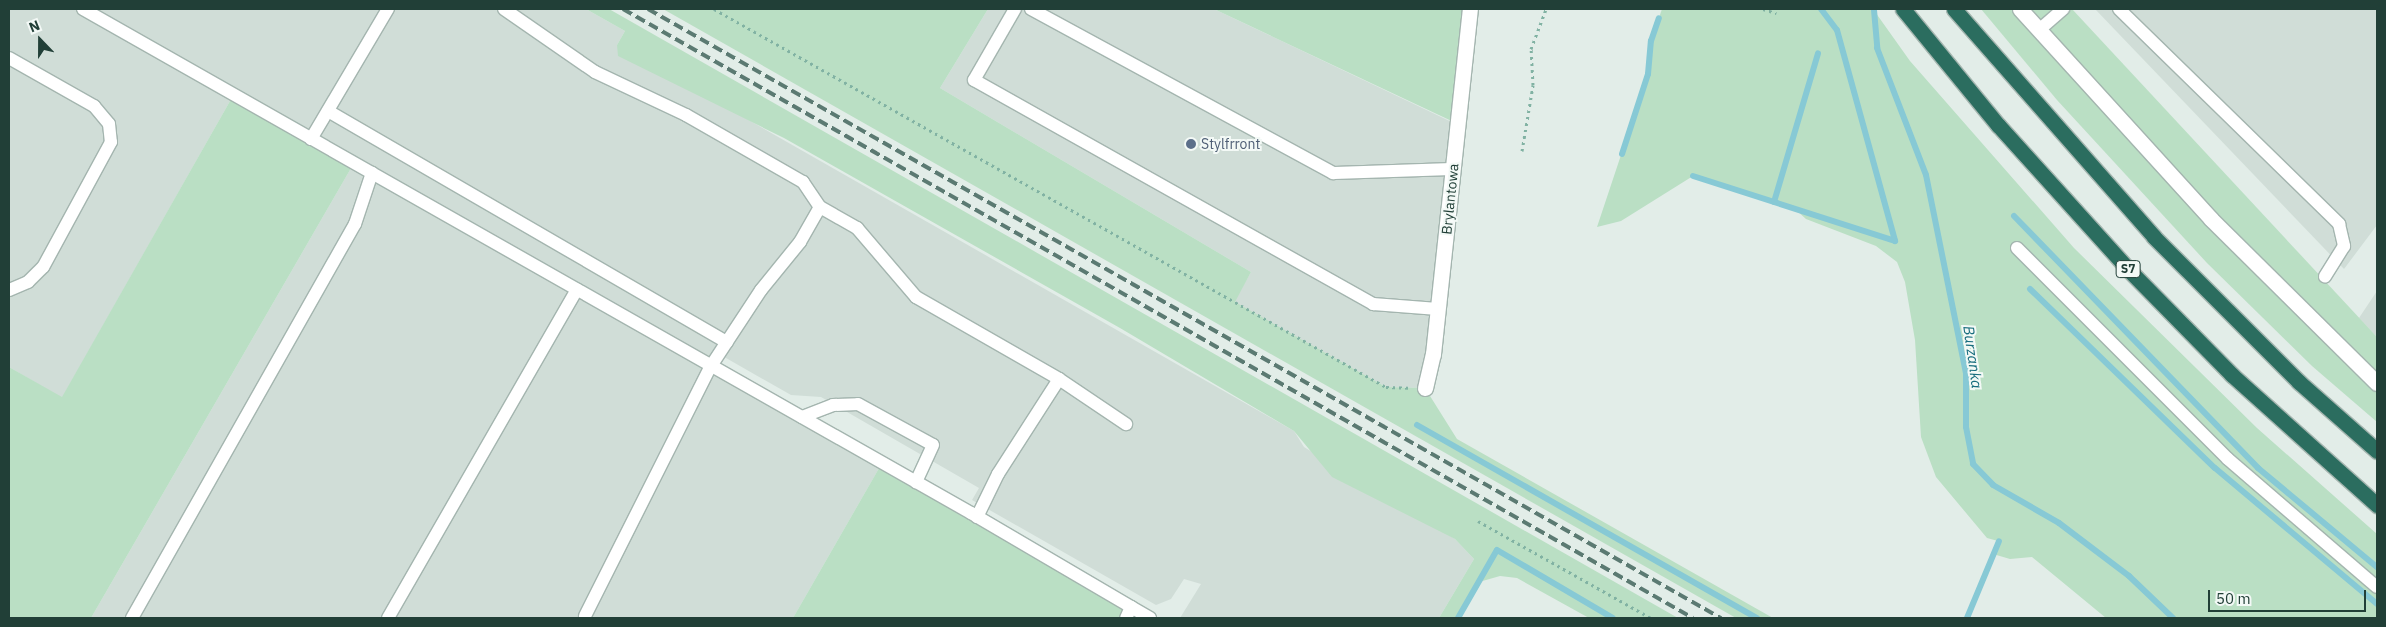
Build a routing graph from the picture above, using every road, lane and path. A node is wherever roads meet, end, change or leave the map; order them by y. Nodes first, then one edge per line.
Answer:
1 (83, 9) edge
2 (388, 9) edge
3 (504, 9) edge
4 (714, 9) edge
5 (1014, 9) edge
6 (1032, 9) edge
7 (1470, 9) edge
8 (1546, 9) edge
9 (1763, 9) edge
10 (1904, 9) edge
11 (1954, 9) edge
12 (2020, 9) edge
13 (2063, 9) edge
14 (2119, 9) edge
15 (1776, 13) dead end
16 (2039, 30) junction
17 (9, 58) edge
18 (328, 111) junction
19 (311, 139) junction
20 (1522, 151) dead end
21 (1454, 170) junction
22 (372, 173) junction
23 (820, 207) junction
24 (2016, 248) dead end
25 (2325, 276) dead end
26 (577, 289) junction
27 (9, 290) edge
28 (1438, 309) junction
29 (726, 342) junction
30 (711, 366) junction
31 (1059, 378) junction
32 (2377, 382) edge
33 (1425, 388) joint
34 (802, 417) junction
35 (1126, 424) dead end
36 (2377, 451) edge
37 (916, 482) junction
38 (2377, 505) edge
39 (977, 517) junction
40 (1478, 521) dead end
41 (2377, 587) edge
42 (1128, 613) edge
43 (585, 616) dead end
44 (132, 618) edge
45 (388, 618) edge
46 (1150, 618) edge
47 (1651, 618) edge

1 - 19 lane
2 - 18 lane
3 - 23 lane
4 - 33 path
5 - 28 lane
6 - 21 lane
7 - 21 street, Brylantowa
8 - 20 path
9 - 15 path
10 - 38 highway, S7
11 - 36 highway
12 - 16 street
13 - 16 lane
14 - 25 lane
16 - 32 street
17 - 27 lane
18 - 19 lane
18 - 29 lane
19 - 22 lane
21 - 28 street, Brylantowa
22 - 26 lane
22 - 44 lane
23 - 29 lane
23 - 31 lane
24 - 41 lane
26 - 30 lane
26 - 45 lane
28 - 33 street, Brylantowa
29 - 30 lane
30 - 34 lane
30 - 43 lane
31 - 35 lane
31 - 39 lane
34 - 37 lane
34 - 37 lane
37 - 39 lane
39 - 42 lane
40 - 47 path
42 - 46 lane

